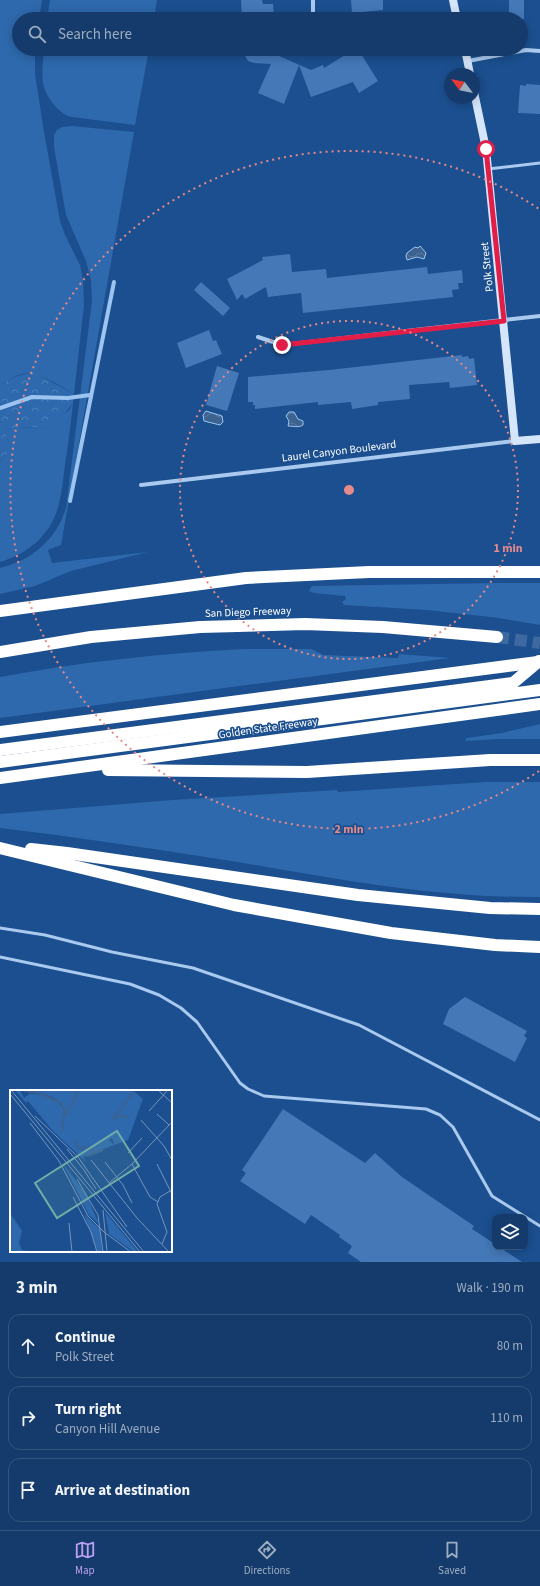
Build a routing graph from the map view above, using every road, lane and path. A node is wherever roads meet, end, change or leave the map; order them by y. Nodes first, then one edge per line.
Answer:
1 (313, 0) edge
2 (453, 0) edge
3 (313, 12) edge
4 (456, 12) edge
5 (528, 50) edge
6 (540, 51) edge
7 (467, 56) edge
8 (494, 56) edge
9 (468, 61) junction
10 (469, 68) edge
11 (477, 104) edge
12 (540, 163) edge
13 (488, 169) junction
14 (540, 316) edge
15 (504, 321) junction
16 (258, 337) dead end
17 (540, 439) edge
18 (515, 441) junction
19 (141, 485) dead end
20 (540, 572) edge
21 (0, 611) edge
22 (497, 636) tunnel mouth
23 (0, 652) edge
24 (539, 661) edge
25 (540, 690) edge
26 (540, 704) edge
27 (0, 732) edge
28 (0, 750) edge
29 (540, 760) edge
30 (0, 762) edge
31 (68, 769) junction
32 (0, 778) edge
33 (0, 847) edge
34 (540, 909) edge
35 (0, 928) edge
36 (540, 947) edge
37 (0, 957) edge
38 (540, 1120) edge
39 (540, 1226) edge

1 - 3 street
2 - 4 street
5 - 6 street
7 - 9 street
8 - 9 street
9 - 10 street
11 - 13 street, Polk Street
12 - 13 lane
13 - 15 street, Polk Street
14 - 15 street
15 - 16 street
15 - 18 street, Polk Street
17 - 18 street, Laurel Canyon Boulevard
18 - 19 street, Laurel Canyon Boulevard
20 - 21 highway
22 - 23 highway, San Diego Freeway
24 - 27 highway
24 - 28 highway
25 - 30 highway
26 - 31 highway, Golden State Freeway
29 - 31 highway
31 - 32 highway, Golden State Freeway
33 - 34 highway
33 - 36 highway
35 - 38 lane
37 - 39 lane

